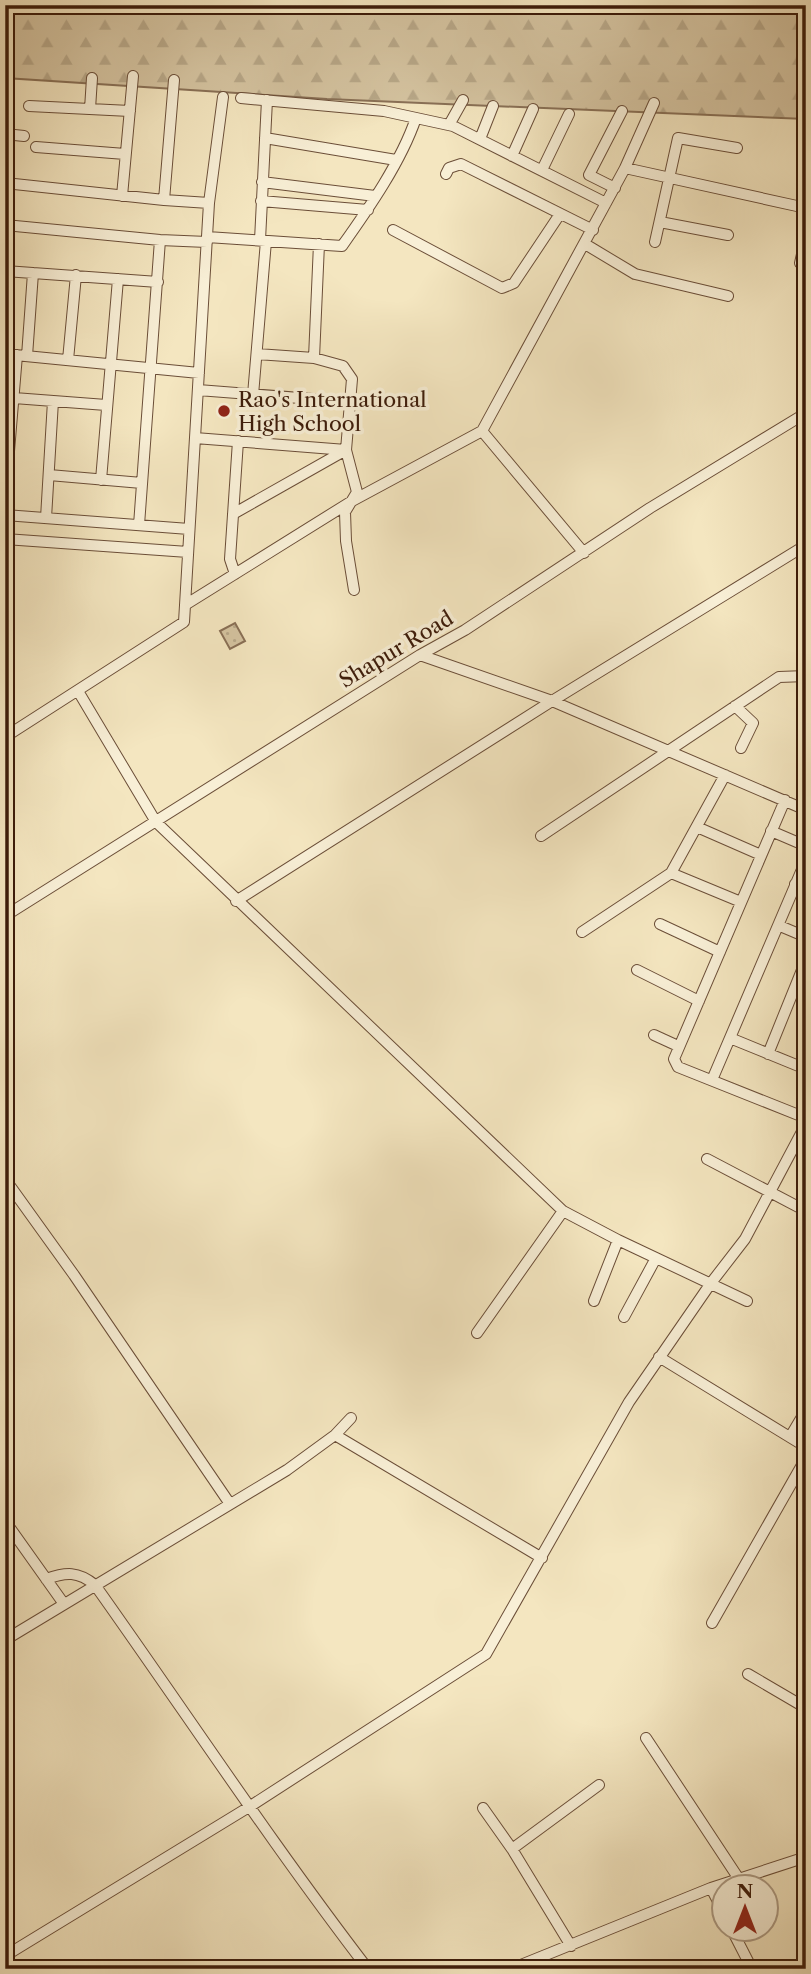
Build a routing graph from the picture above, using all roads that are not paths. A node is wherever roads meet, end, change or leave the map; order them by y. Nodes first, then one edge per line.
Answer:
1 (133, 76) dead end
2 (92, 78) dead end
3 (174, 80) dead end
4 (223, 97) dead end
5 (241, 98) dead end
6 (267, 100) junction
7 (463, 100) dead end
8 (654, 103) dead end
9 (29, 106) dead end
10 (493, 106) dead end
11 (90, 109) junction
12 (533, 109) dead end
13 (130, 111) junction
14 (622, 111) dead end
15 (569, 114) dead end
16 (416, 118) junction
17 (449, 125) junction
18 (5, 134) edge
19 (24, 136) dead end
20 (265, 138) junction
21 (480, 139) junction
22 (36, 147) dead end
23 (737, 148) dead end
24 (125, 154) junction
25 (512, 156) junction
26 (396, 160) junction
27 (625, 168) junction
28 (542, 170) junction
29 (446, 174) dead end
30 (670, 179) junction
31 (262, 182) junction
32 (5, 183) edge
33 (615, 188) junction
34 (122, 196) junction
35 (375, 196) junction
36 (164, 200) junction
37 (261, 201) junction
38 (209, 202) junction
39 (606, 203) junction
40 (806, 208) edge
41 (368, 209) junction
42 (560, 214) junction
43 (660, 222) junction
44 (5, 225) edge
45 (393, 230) dead end
46 (593, 230) junction
47 (728, 235) dead end
48 (806, 237) edge
49 (207, 239) junction
50 (160, 240) junction
51 (263, 240) junction
52 (655, 242) dead end
53 (319, 244) junction
54 (585, 244) junction
55 (800, 263) dead end
56 (5, 271) edge
57 (33, 273) junction
58 (76, 275) junction
59 (118, 279) junction
60 (158, 282) junction
61 (728, 296) dead end
62 (5, 354) edge
63 (257, 354) junction
64 (22, 355) junction
65 (314, 358) junction
66 (68, 360) junction
67 (109, 364) junction
68 (150, 368) junction
69 (199, 373) junction
70 (198, 390) junction
71 (253, 395) junction
72 (53, 401) junction
73 (11, 402) edge
74 (351, 402) junction
75 (106, 405) junction
76 (806, 413) edge
77 (482, 431) junction
78 (195, 438) junction
79 (238, 441) junction
80 (7, 446) edge
81 (346, 450) junction
82 (49, 475) junction
83 (101, 480) junction
84 (142, 483) junction
85 (5, 499) edge
86 (352, 501) junction
87 (233, 514) junction
88 (5, 515) edge
89 (46, 518) junction
90 (139, 525) junction
91 (189, 529) junction
92 (5, 539) edge
93 (806, 545) edge
94 (188, 552) junction
95 (584, 553) junction
96 (235, 574) junction
97 (354, 590) dead end
98 (185, 605) junction
99 (420, 655) junction
100 (806, 676) edge
101 (78, 691) junction
102 (552, 701) junction
103 (735, 706) junction
104 (5, 737) edge
105 (741, 748) dead end
106 (669, 750) junction
107 (725, 775) junction
108 (785, 800) junction
109 (806, 810) edge
110 (156, 822) junction
111 (697, 827) junction
112 (771, 831) junction
113 (541, 836) dead end
114 (806, 846) edge
115 (761, 855) junction
116 (806, 860) edge
117 (671, 873) junction
118 (795, 884) junction
119 (806, 889) edge
120 (236, 901) junction
121 (741, 902) junction
122 (5, 916) edge
123 (660, 924) dead end
124 (780, 926) junction
125 (582, 932) dead end
126 (806, 937) edge
127 (720, 952) junction
128 (806, 960) edge
129 (637, 970) dead end
130 (699, 1001) junction
131 (654, 1035) dead end
132 (730, 1038) junction
133 (678, 1046) junction
134 (768, 1054) junction
135 (806, 1069) edge
136 (712, 1080) junction
137 (806, 1118) edge
138 (806, 1124) edge
139 (708, 1159) dead end
140 (5, 1179) edge
141 (770, 1194) junction
142 (563, 1211) junction
143 (806, 1211) edge
144 (618, 1240) junction
145 (656, 1258) junction
146 (711, 1283) junction
147 (594, 1301) dead end
148 (747, 1301) dead end
149 (624, 1317) dead end
150 (477, 1333) dead end
151 (659, 1357) junction
152 (806, 1410) edge
153 (351, 1418) dead end
154 (335, 1435) junction
155 (790, 1437) junction
156 (806, 1447) edge
157 (806, 1458) edge
158 (230, 1504) junction
159 (5, 1521) edge
160 (542, 1558) junction
161 (46, 1579) junction
162 (95, 1585) junction
163 (64, 1604) junction
164 (712, 1623) dead end
165 (5, 1640) edge
166 (748, 1674) dead end
167 (806, 1708) edge
168 (646, 1738) dead end
169 (599, 1785) dead end
170 (249, 1807) junction
171 (483, 1808) dead end
172 (512, 1849) junction
173 (806, 1857) edge
174 (734, 1872) edge
175 (760, 1872) edge
176 (710, 1888) edge
177 (738, 1942) edge
178 (570, 1946) junction
179 (5, 1956) edge
180 (368, 1969) edge
181 (511, 1969) edge
182 (752, 1969) edge

1 - 13 street
2 - 11 street
3 - 36 street
4 - 38 street
5 - 6 street
6 - 16 street
6 - 20 street
7 - 17 street
8 - 27 street
9 - 11 street
10 - 21 street
11 - 13 street
12 - 25 street
13 - 24 street
14 - 33 street
15 - 28 street
16 - 17 street
16 - 26 street
17 - 21 street
18 - 19 street
20 - 26 street
20 - 31 street
21 - 25 street
22 - 24 street
23 - 30 street
24 - 34 street
25 - 28 street
26 - 35 street
27 - 30 street
27 - 33 street
28 - 39 street
29 - 42 street
30 - 40 street
30 - 43 street
31 - 35 street
31 - 37 street
32 - 34 street
33 - 39 street
34 - 36 street
35 - 41 street
36 - 38 street
37 - 41 street
37 - 51 street
38 - 49 street
39 - 46 street
41 - 53 street
42 - 45 street
42 - 46 street
43 - 47 street
43 - 52 street
44 - 50 street
46 - 54 street
48 - 55 street
49 - 50 street
49 - 51 street
49 - 69 street
50 - 60 street
51 - 53 street
51 - 63 street
53 - 65 street
54 - 61 street
54 - 77 street
56 - 57 street
57 - 58 street
57 - 64 street
58 - 59 street
58 - 66 street
59 - 60 street
59 - 67 street
60 - 68 street
62 - 64 street
63 - 65 street
63 - 71 street
64 - 66 street
64 - 73 street
65 - 74 street
66 - 67 street
67 - 68 street
67 - 75 street
68 - 69 street
68 - 84 street
69 - 70 street
70 - 71 street
70 - 78 street
71 - 74 street
72 - 73 street
72 - 75 street
72 - 82 street
73 - 80 street
74 - 81 street
75 - 83 street
76 - 95 street, Shapur Road
77 - 86 street
77 - 95 street
78 - 79 street
78 - 91 street
79 - 81 street
79 - 87 street
80 - 85 street
81 - 86 street
81 - 87 street
82 - 83 street
82 - 89 street
83 - 84 street
84 - 90 street
86 - 96 street
86 - 97 street
87 - 96 street
88 - 89 street
89 - 90 street
90 - 91 street
91 - 94 street
92 - 94 street
93 - 102 street
94 - 98 street
95 - 99 street, Shapur Road
96 - 98 street
98 - 101 street
99 - 102 street
99 - 110 street, Shapur Road
100 - 103 street
101 - 104 street
101 - 110 street
102 - 106 street
102 - 120 street
103 - 105 street
103 - 106 street
106 - 107 street
106 - 113 street
107 - 108 street
107 - 111 street
108 - 109 street
108 - 112 street
110 - 120 street
110 - 122 street, Shapur Road
111 - 115 street
111 - 117 street
112 - 114 street
112 - 115 street
115 - 121 street
116 - 118 street
117 - 121 street
117 - 125 street
118 - 119 street
118 - 124 street
120 - 142 street
121 - 127 street
123 - 127 street
124 - 126 street
124 - 132 street
127 - 130 street
128 - 134 street
129 - 130 street
130 - 133 street
131 - 133 street
132 - 134 street
132 - 136 street
133 - 136 street
134 - 135 street
136 - 137 street
138 - 141 street
139 - 141 street
140 - 158 street
141 - 143 street
141 - 146 street
142 - 144 street
142 - 150 street
144 - 145 street
144 - 147 street
145 - 146 street
145 - 149 street
146 - 148 street
146 - 151 street
151 - 155 street
151 - 160 street
152 - 155 street
153 - 154 street
154 - 158 street
154 - 160 street
155 - 156 street
157 - 164 street
158 - 162 street
159 - 161 street
160 - 170 street
161 - 162 street
161 - 163 street
162 - 163 street
162 - 170 street
163 - 165 street
166 - 167 street
168 - 174 street
169 - 172 street
170 - 179 street
170 - 180 street
171 - 172 street
172 - 178 street
173 - 175 street
176 - 178 street
177 - 182 street
178 - 181 street

